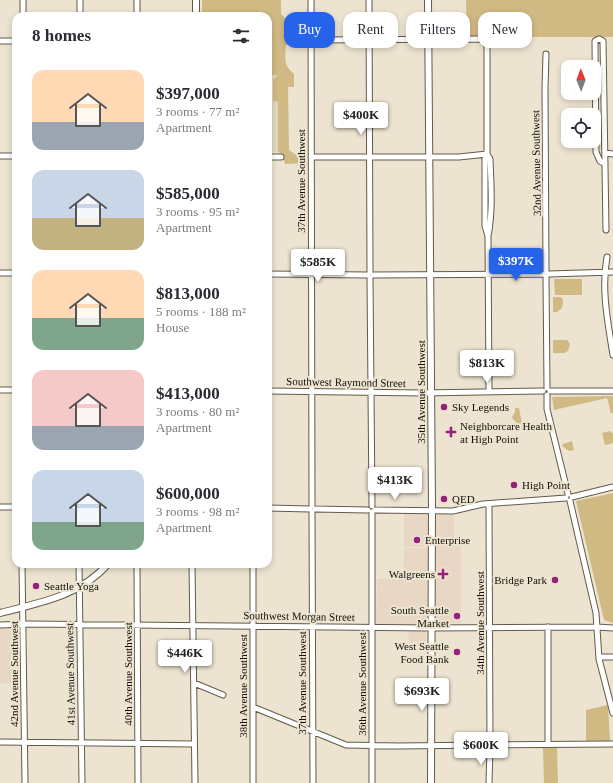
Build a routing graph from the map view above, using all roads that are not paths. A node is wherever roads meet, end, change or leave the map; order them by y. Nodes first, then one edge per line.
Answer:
1 (23, 0) edge
2 (80, 0) edge
3 (137, 0) edge
4 (196, 0) edge
5 (311, 0) edge
6 (369, 0) edge
7 (428, 0) edge
8 (23, 12) edge
9 (80, 12) edge
10 (137, 12) edge
11 (196, 12) edge
12 (311, 12) edge
13 (369, 12) edge
14 (428, 12) edge
15 (470, 40) edge
16 (0, 41) edge
17 (12, 41) edge
18 (311, 48) edge
19 (369, 48) edge
20 (428, 48) edge
21 (546, 54) dead end
22 (604, 153) junction
23 (487, 154) junction
24 (613, 154) edge
25 (0, 156) edge
26 (12, 156) edge
27 (272, 157) edge
28 (311, 157) junction
29 (370, 157) junction
30 (281, 158) dead end
31 (430, 158) junction
32 (605, 164) junction
33 (606, 230) dead end
34 (607, 258) dead end
35 (606, 272) junction
36 (613, 272) edge
37 (0, 273) edge
38 (12, 273) edge
39 (272, 274) edge
40 (312, 274) junction
41 (488, 274) junction
42 (546, 274) junction
43 (370, 275) junction
44 (430, 275) junction
45 (611, 326) edge
46 (613, 355) edge
47 (0, 390) edge
48 (12, 390) edge
49 (272, 391) edge
50 (547, 391) junction
51 (613, 391) edge
52 (312, 392) junction
53 (371, 392) junction
54 (489, 392) junction
55 (430, 393) junction
56 (613, 487) edge
57 (569, 498) junction
58 (489, 504) junction
59 (0, 507) edge
60 (12, 507) edge
61 (272, 508) edge
62 (312, 509) junction
63 (372, 510) junction
64 (432, 511) junction
65 (22, 568) edge
66 (79, 568) edge
67 (104, 568) edge
68 (137, 568) edge
69 (192, 568) edge
70 (252, 568) edge
71 (80, 588) junction
72 (23, 607) junction
73 (0, 613) edge
74 (23, 624) junction
75 (80, 624) junction
76 (138, 624) junction
77 (0, 625) edge
78 (193, 625) junction
79 (253, 625) junction
80 (312, 626) junction
81 (372, 627) junction
82 (490, 627) junction
83 (548, 627) junction
84 (597, 627) junction
85 (431, 628) junction
86 (613, 628) edge
87 (613, 632) edge
88 (599, 657) junction
89 (613, 657) edge
90 (194, 683) junction
91 (223, 696) dead end
92 (253, 707) junction
93 (613, 713) edge
94 (313, 732) junction
95 (0, 742) edge
96 (24, 743) junction
97 (81, 743) junction
98 (138, 744) junction
99 (194, 744) junction
100 (548, 744) junction
101 (613, 744) edge
102 (490, 745) junction
103 (372, 746) junction
104 (431, 746) junction
105 (25, 783) edge
106 (82, 783) edge
107 (138, 783) edge
108 (195, 783) edge
109 (253, 783) edge
110 (313, 783) edge
111 (372, 783) edge
112 (432, 783) edge
113 (489, 783) edge

1 - 8 street
2 - 9 street
3 - 10 street
4 - 11 main road
5 - 12 street, 37th Avenue Southwest
6 - 13 street, 36th Avenue Southwest
7 - 14 main road, 35th Avenue Southwest
15 - 23 street
16 - 17 street
18 - 28 street, 37th Avenue Southwest
19 - 29 street, 36th Avenue Southwest
20 - 31 main road, 35th Avenue Southwest
21 - 42 street, 32nd Avenue Southwest
22 - 24 street
22 - 32 street
22 - 32 street
23 - 31 street
23 - 41 street
25 - 26 street
27 - 30 street
28 - 29 street
28 - 40 street, 37th Avenue Southwest
29 - 31 street
29 - 43 street, 36th Avenue Southwest
31 - 44 main road, 35th Avenue Southwest
32 - 33 street
34 - 35 street
35 - 36 street
35 - 42 street
35 - 45 street
37 - 38 street
39 - 40 street
40 - 43 street
40 - 52 street, 37th Avenue Southwest
41 - 42 street
41 - 44 street
41 - 54 street
42 - 50 street, 32nd Avenue Southwest
43 - 44 street
43 - 53 street, 36th Avenue Southwest
44 - 55 main road, 35th Avenue Southwest
45 - 46 street
47 - 48 street
49 - 52 street, Southwest Raymond Street
50 - 51 street, Southwest Raymond Street
50 - 54 street, Southwest Raymond Street
50 - 57 street, 32nd Avenue Southwest
52 - 53 street, Southwest Raymond Street
52 - 62 street, 37th Avenue Southwest
53 - 55 street, Southwest Raymond Street
53 - 63 street, 36th Avenue Southwest
54 - 55 street, Southwest Raymond Street
55 - 64 main road, 35th Avenue Southwest
56 - 57 street
57 - 58 street
57 - 84 street, 32nd Avenue Southwest
58 - 64 street
58 - 82 street, 34th Avenue Southwest
59 - 60 street
61 - 62 street
62 - 63 street
62 - 80 street, 37th Avenue Southwest
63 - 64 street
63 - 81 street, 36th Avenue Southwest
64 - 85 main road, 35th Avenue Southwest
65 - 72 street, 42nd Avenue Southwest
66 - 71 street, 41st Avenue Southwest
67 - 71 main road
68 - 76 street, 40th Avenue Southwest
69 - 78 street
70 - 79 street, 38th Avenue Southwest
71 - 72 main road
71 - 75 street, 41st Avenue Southwest
72 - 73 main road
72 - 74 street, 42nd Avenue Southwest
74 - 75 street, Southwest Morgan Street
74 - 77 street, Southwest Morgan Street
74 - 96 street, 42nd Avenue Southwest
75 - 76 street, Southwest Morgan Street
75 - 97 street, 41st Avenue Southwest
76 - 78 street, Southwest Morgan Street
76 - 98 street, 40th Avenue Southwest
78 - 79 street, Southwest Morgan Street
78 - 90 street
79 - 80 street, Southwest Morgan Street
79 - 92 street, 38th Avenue Southwest
80 - 81 street, Southwest Morgan Street
80 - 94 street, 37th Avenue Southwest
81 - 85 street, Southwest Morgan Street
81 - 103 street, 36th Avenue Southwest
82 - 83 street, Southwest Morgan Street
82 - 85 street, Southwest Morgan Street
82 - 102 street, 34th Avenue Southwest
83 - 84 street, Southwest Morgan Street
83 - 100 street
84 - 86 street
84 - 87 street
84 - 88 street, 32nd Avenue Southwest
85 - 104 main road, 35th Avenue Southwest
88 - 89 street
88 - 93 street, 32nd Avenue Southwest
90 - 91 street
90 - 99 street
92 - 94 street
92 - 109 street, 38th Avenue Southwest
94 - 103 street
94 - 110 street, 37th Avenue Southwest
95 - 96 street
96 - 97 street
96 - 105 street, 42nd Avenue Southwest
97 - 98 street
97 - 106 street, 41st Avenue Southwest
98 - 99 street
98 - 107 street, 40th Avenue Southwest
99 - 108 street
100 - 101 street
100 - 102 street
102 - 104 street
102 - 113 street, 34th Avenue Southwest
103 - 104 street
103 - 111 street, 36th Avenue Southwest
104 - 112 main road, 35th Avenue Southwest

